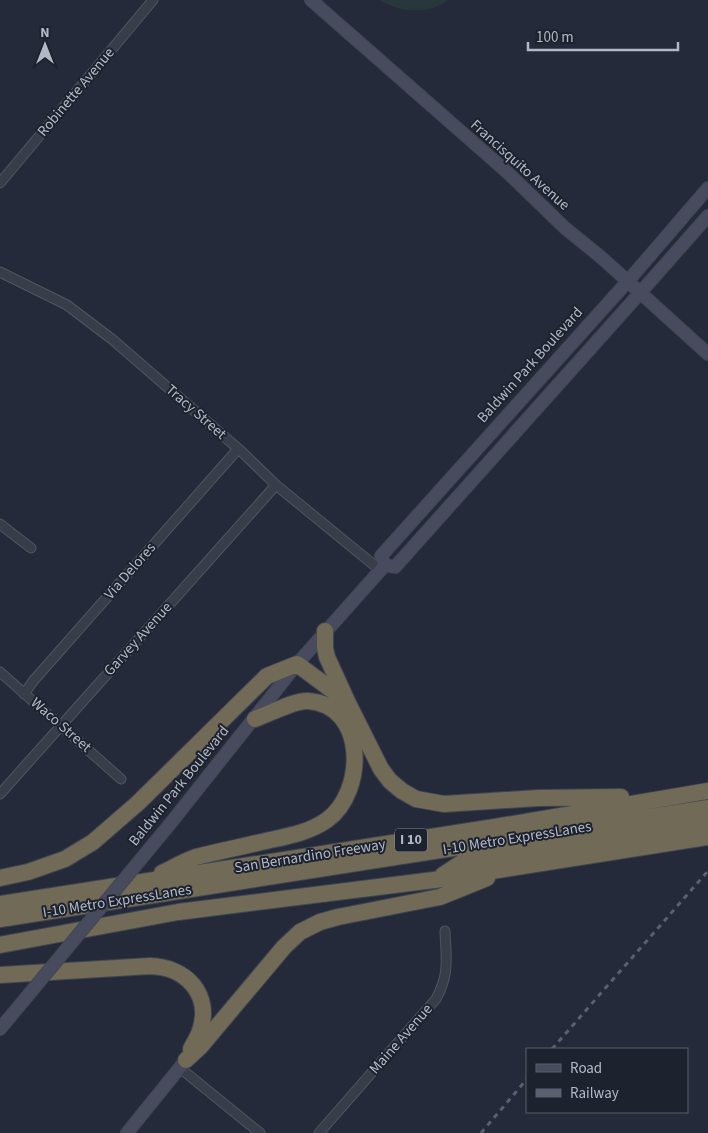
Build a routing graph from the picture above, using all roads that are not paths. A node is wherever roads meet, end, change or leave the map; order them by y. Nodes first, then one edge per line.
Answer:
1 (153, 0) edge
2 (311, 0) edge
3 (0, 183) edge
4 (708, 188) edge
5 (708, 216) edge
6 (0, 272) edge
7 (628, 281) junction
8 (640, 294) junction
9 (708, 354) edge
10 (532, 387) junction
11 (504, 444) junction
12 (238, 449) junction
13 (276, 485) junction
14 (0, 524) edge
15 (31, 548) dead end
16 (383, 568) junction
17 (325, 632) junction
18 (297, 664) junction
19 (0, 672) edge
20 (24, 694) junction
21 (347, 701) junction
22 (255, 719) junction
23 (61, 725) junction
24 (122, 779) dead end
25 (708, 791) edge
26 (0, 794) edge
27 (674, 796) junction
28 (708, 808) edge
29 (708, 821) edge
30 (708, 837) edge
31 (516, 866) junction
32 (0, 878) edge
33 (147, 880) junction
34 (434, 880) junction
35 (0, 904) edge
36 (0, 919) edge
37 (445, 931) dead end
38 (0, 945) edge
39 (0, 975) edge
40 (0, 1028) edge
41 (183, 1064) junction
42 (128, 1133) edge
43 (260, 1133) edge
44 (320, 1133) edge

1 - 3 street, Robinette Avenue
2 - 7 main road, Francisquito Avenue
4 - 7 main road, Baldwin Park Boulevard
5 - 8 main road, Baldwin Park Boulevard
6 - 12 street, Tracy Street
7 - 8 main road, Francisquito Avenue
7 - 10 main road, Baldwin Park Boulevard
8 - 9 main road, Francisquito Avenue
8 - 11 main road, Baldwin Park Boulevard
10 - 11 main road
10 - 16 main road, Baldwin Park Boulevard
11 - 16 main road, Baldwin Park Boulevard
12 - 13 street, Tracy Street
12 - 20 street, Via Delores
13 - 16 street, Tracy Street
13 - 23 street, Garvey Avenue
14 - 15 street
16 - 17 main road, Baldwin Park Boulevard
17 - 18 main road, Baldwin Park Boulevard
17 - 21 highway
18 - 21 highway
18 - 22 main road, Baldwin Park Boulevard
18 - 32 highway
19 - 20 street, Waco Street
20 - 23 street, Waco Street
21 - 27 highway
22 - 33 highway
22 - 40 main road, Baldwin Park Boulevard, bridge
23 - 24 street, Waco Street
23 - 26 street, Garvey Avenue
25 - 27 highway, San Bernardino Freeway / I 10
27 - 33 highway, San Bernardino Freeway / I 10
28 - 36 highway, I-10 Metro ExpressLanes
29 - 34 highway, I-10 Metro ExpressLanes
30 - 31 highway
31 - 34 highway
31 - 41 highway
33 - 35 highway, San Bernardino Freeway / I 10
34 - 38 highway
37 - 44 street, Maine Avenue
39 - 41 highway
41 - 42 main road
41 - 43 street

